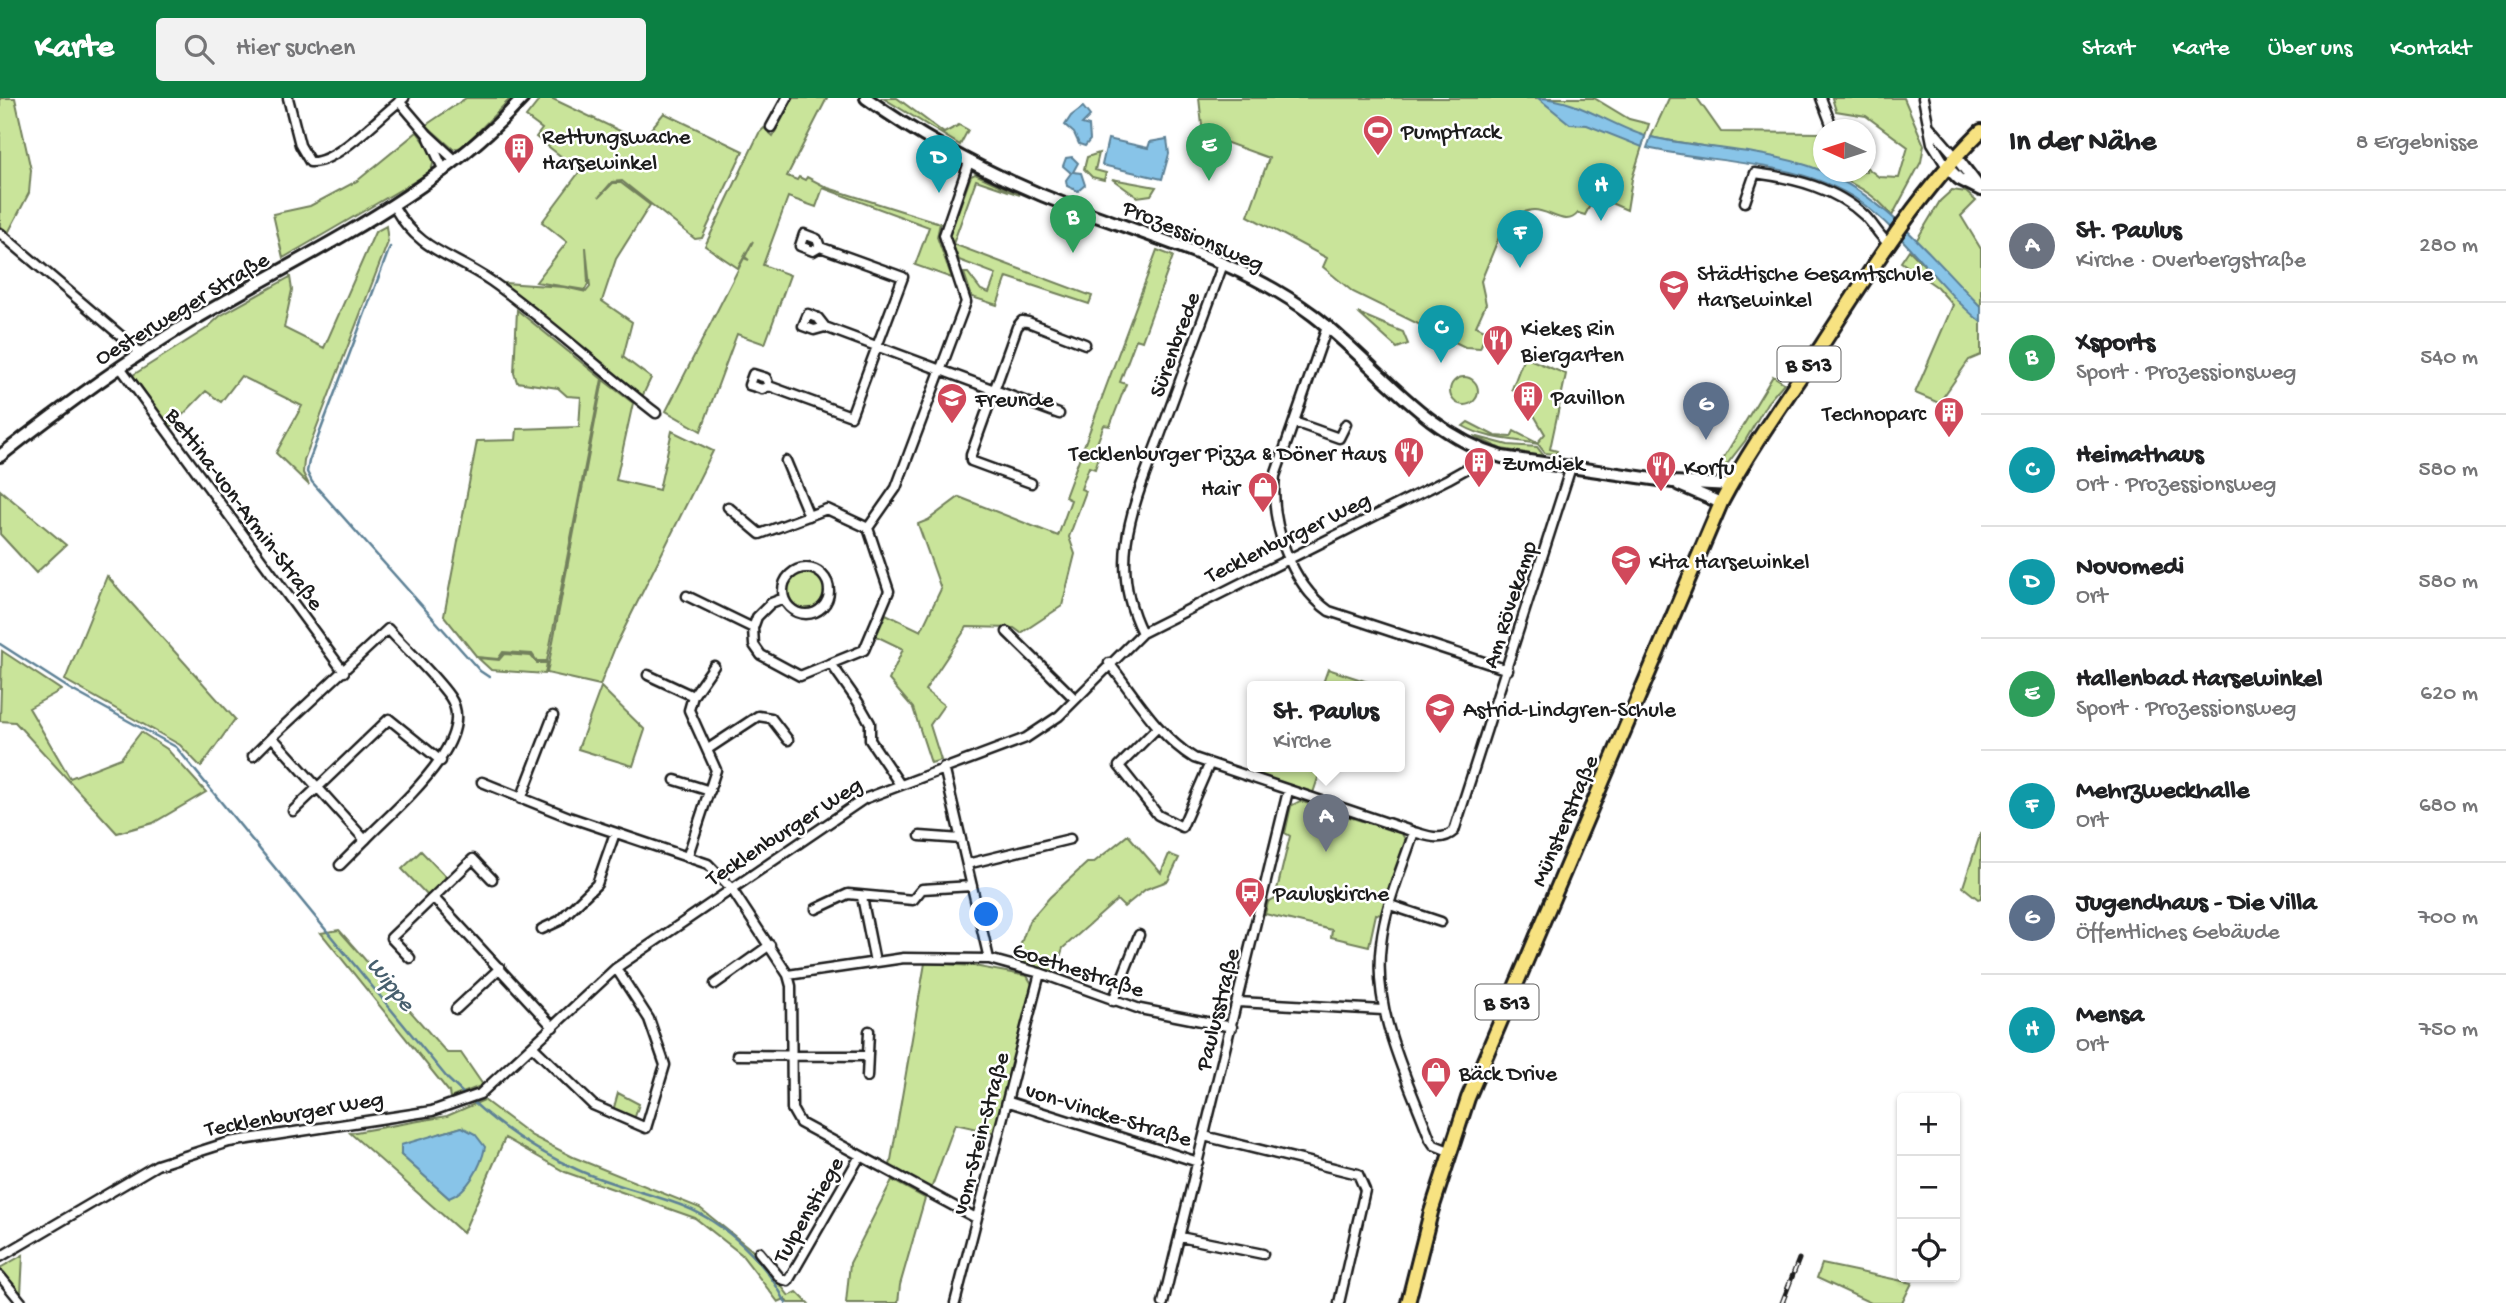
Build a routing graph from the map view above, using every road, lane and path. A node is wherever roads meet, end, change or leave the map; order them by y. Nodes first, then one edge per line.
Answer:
1 (288, 98) edge
2 (523, 98) edge
3 (787, 98) edge
4 (866, 98) edge
5 (1821, 98) edge
6 (1923, 98) edge
7 (401, 100) edge
8 (1829, 119) edge
9 (1928, 125) junction
10 (771, 127) dead end
11 (1981, 131) edge
12 (428, 135) junction
13 (457, 161) junction
14 (969, 162) junction
15 (1951, 162) junction
16 (443, 171) junction
17 (1981, 190) edge
18 (1745, 202) dead end
19 (394, 207) junction
20 (0, 233) edge
21 (1891, 242) junction
22 (820, 247) dead end
23 (1223, 264) junction
24 (825, 327) dead end
25 (1327, 327) junction
26 (1085, 344) dead end
27 (878, 346) junction
28 (141, 353) junction
29 (120, 367) junction
30 (941, 370) junction
31 (769, 386) dead end
32 (994, 390) junction
33 (656, 413) dead end
34 (1059, 414) dead end
35 (1294, 422) junction
36 (1346, 424) dead end
37 (1479, 450) junction
38 (0, 456) edge
39 (786, 461) dead end
40 (1571, 467) junction
41 (1673, 482) junction
42 (1031, 483) dead end
43 (1731, 485) junction
44 (1721, 503) junction
45 (728, 507) dead end
46 (808, 516) junction
47 (868, 528) junction
48 (1290, 558) junction
49 (687, 596) dead end
50 (784, 598) junction
51 (752, 628) junction
52 (1007, 632) dead end
53 (1142, 633) junction
54 (1110, 663) junction
55 (832, 665) junction
56 (714, 666) dead end
57 (1507, 670) junction
58 (344, 672) junction
59 (649, 674) dead end
60 (693, 696) junction
61 (1075, 699) junction
62 (552, 716) dead end
63 (1158, 727) junction
64 (272, 737) junction
65 (789, 740) dead end
66 (708, 749) junction
67 (253, 756) dead end
68 (441, 761) junction
69 (1209, 765) junction
70 (944, 767) junction
71 (675, 780) dead end
72 (482, 782) dead end
73 (899, 783) junction
74 (317, 789) junction
75 (710, 791) junction
76 (1288, 791) junction
77 (521, 799) junction
78 (293, 811) dead end
79 (1414, 832) junction
80 (615, 833) junction
81 (920, 836) dead end
82 (961, 839) junction
83 (1070, 839) dead end
84 (365, 840) junction
85 (688, 855) junction
86 (967, 864) junction
87 (340, 865) dead end
88 (492, 879) dead end
89 (972, 886) junction
90 (731, 888) junction
91 (862, 897) junction
92 (434, 898) junction
93 (1390, 905) junction
94 (816, 909) dead end
95 (1441, 922) dead end
96 (542, 929) dead end
97 (1139, 935) dead end
98 (770, 945) junction
99 (410, 958) dead end
100 (989, 960) junction
101 (875, 962) junction
102 (500, 968) junction
103 (616, 968) junction
104 (1040, 973) junction
105 (788, 975) junction
106 (715, 984) dead end
107 (1113, 1000) junction
108 (1238, 1002) junction
109 (456, 1009) dead end
110 (1383, 1010) junction
111 (554, 1027) junction
112 (1232, 1027) junction
113 (869, 1031) dead end
114 (533, 1047) junction
115 (737, 1055) dead end
116 (792, 1055) junction
117 (868, 1056) junction
118 (867, 1077) dead end
119 (1009, 1102) junction
120 (1204, 1136) junction
121 (1449, 1151) junction
122 (860, 1156) junction
123 (1198, 1161) junction
124 (976, 1218) junction
125 (1180, 1237) junction
126 (759, 1252) dead end
127 (1263, 1254) dead end
128 (0, 1257) edge
129 (0, 1276) edge
130 (22, 1303) edge
131 (955, 1303) edge
132 (1163, 1303) edge
133 (1339, 1303) edge
134 (1408, 1303) edge

1 - 7 street
2 - 13 street, Oesterweger Straße
3 - 10 street
4 - 14 street, Prozessionsweg
5 - 8 street
6 - 9 street
7 - 12 street
9 - 15 street
9 - 15 street
11 - 15 main road, B 513
12 - 13 street
12 - 16 street
13 - 16 street, Oesterweger Straße
14 - 23 street, Prozessionsweg
14 - 30 street
15 - 17 street
15 - 21 main road, Münsterstraße / B 513
16 - 19 street, Oesterweger Straße
18 - 21 street
19 - 28 street, Oesterweger Straße
19 - 33 street
20 - 28 street
21 - 43 main road, Münsterstraße / B 513
22 - 27 street
23 - 25 street, Prozessionsweg
23 - 53 street, Sürenbrede
24 - 27 street
25 - 35 street
25 - 37 street, Prozessionsweg
26 - 32 street
27 - 30 street
27 - 31 street
28 - 29 street, Oesterweger Straße
29 - 38 street, Oesterweger Straße
29 - 58 street, Bettina-von-Armin-Straße
30 - 32 street
30 - 47 street
32 - 34 street
32 - 42 street
35 - 36 street
35 - 48 street
37 - 40 street
37 - 48 street, Tecklenburger Weg
39 - 46 street
40 - 41 street
40 - 57 street, Am Rövekamp
41 - 43 street
41 - 44 street
43 - 44 main road, Münsterstraße / B 513
44 - 121 main road, Münsterstraße / B 513
45 - 46 street
46 - 47 street
47 - 55 street
48 - 53 street, Tecklenburger Weg
48 - 57 street
49 - 51 street
50 - 50 street
50 - 51 street
51 - 55 street
52 - 61 street
53 - 54 street, Tecklenburger Weg
54 - 61 street, Tecklenburger Weg
54 - 63 street, Am Rövekamp
55 - 73 street
56 - 60 street
57 - 79 street, Am Rövekamp
58 - 64 street
58 - 68 street
59 - 60 street
60 - 66 street
61 - 70 street, Tecklenburger Weg
62 - 77 street
63 - 69 street, Am Rövekamp
63 - 69 street
64 - 67 street
64 - 74 street
65 - 66 street
66 - 75 street
68 - 74 street
68 - 84 street
69 - 76 street, Am Rövekamp
70 - 73 street, Tecklenburger Weg
70 - 82 street
71 - 75 street
72 - 77 street
73 - 90 street, Tecklenburger Weg
74 - 78 street
74 - 84 street
75 - 85 street
76 - 79 street, Am Rövekamp
76 - 108 street, Paulusstraße
77 - 80 street
79 - 93 street
80 - 85 street
80 - 96 street
81 - 82 street
82 - 86 street
83 - 86 street
84 - 87 street
85 - 90 street
86 - 89 street
88 - 92 street
89 - 91 street
89 - 100 street
90 - 98 street
90 - 103 street, Tecklenburger Weg
91 - 94 street
91 - 101 street
92 - 99 street
92 - 102 street
93 - 95 street
93 - 110 street
97 - 107 street
98 - 105 street
98 - 106 street
100 - 101 street, Goethestraße
100 - 104 street, Goethestraße
101 - 105 street, Goethestraße
102 - 109 street
102 - 111 street
103 - 111 street, Tecklenburger Weg
103 - 114 street
104 - 107 street, Goethestraße
104 - 119 street, vom-Stein-Straße
105 - 116 street
107 - 112 street, Goethestraße
108 - 110 street
108 - 112 street, Paulusstraße
110 - 121 street
111 - 114 street, Tecklenburger Weg
112 - 120 street, Paulusstraße
113 - 117 street
114 - 128 street, Tecklenburger Weg
115 - 116 street
116 - 117 street
116 - 122 street
117 - 118 street
119 - 123 street, von-Vincke-Straße
119 - 124 street, vom-Stein-Straße
120 - 123 street, Paulusstraße
120 - 133 street
121 - 134 main road, Münsterstraße / B 513
122 - 124 street
122 - 126 street, Tulpenstiege
123 - 125 street, Paulusstraße
124 - 131 street, vom-Stein-Straße
125 - 127 street
125 - 132 street, Paulusstraße
129 - 130 street

